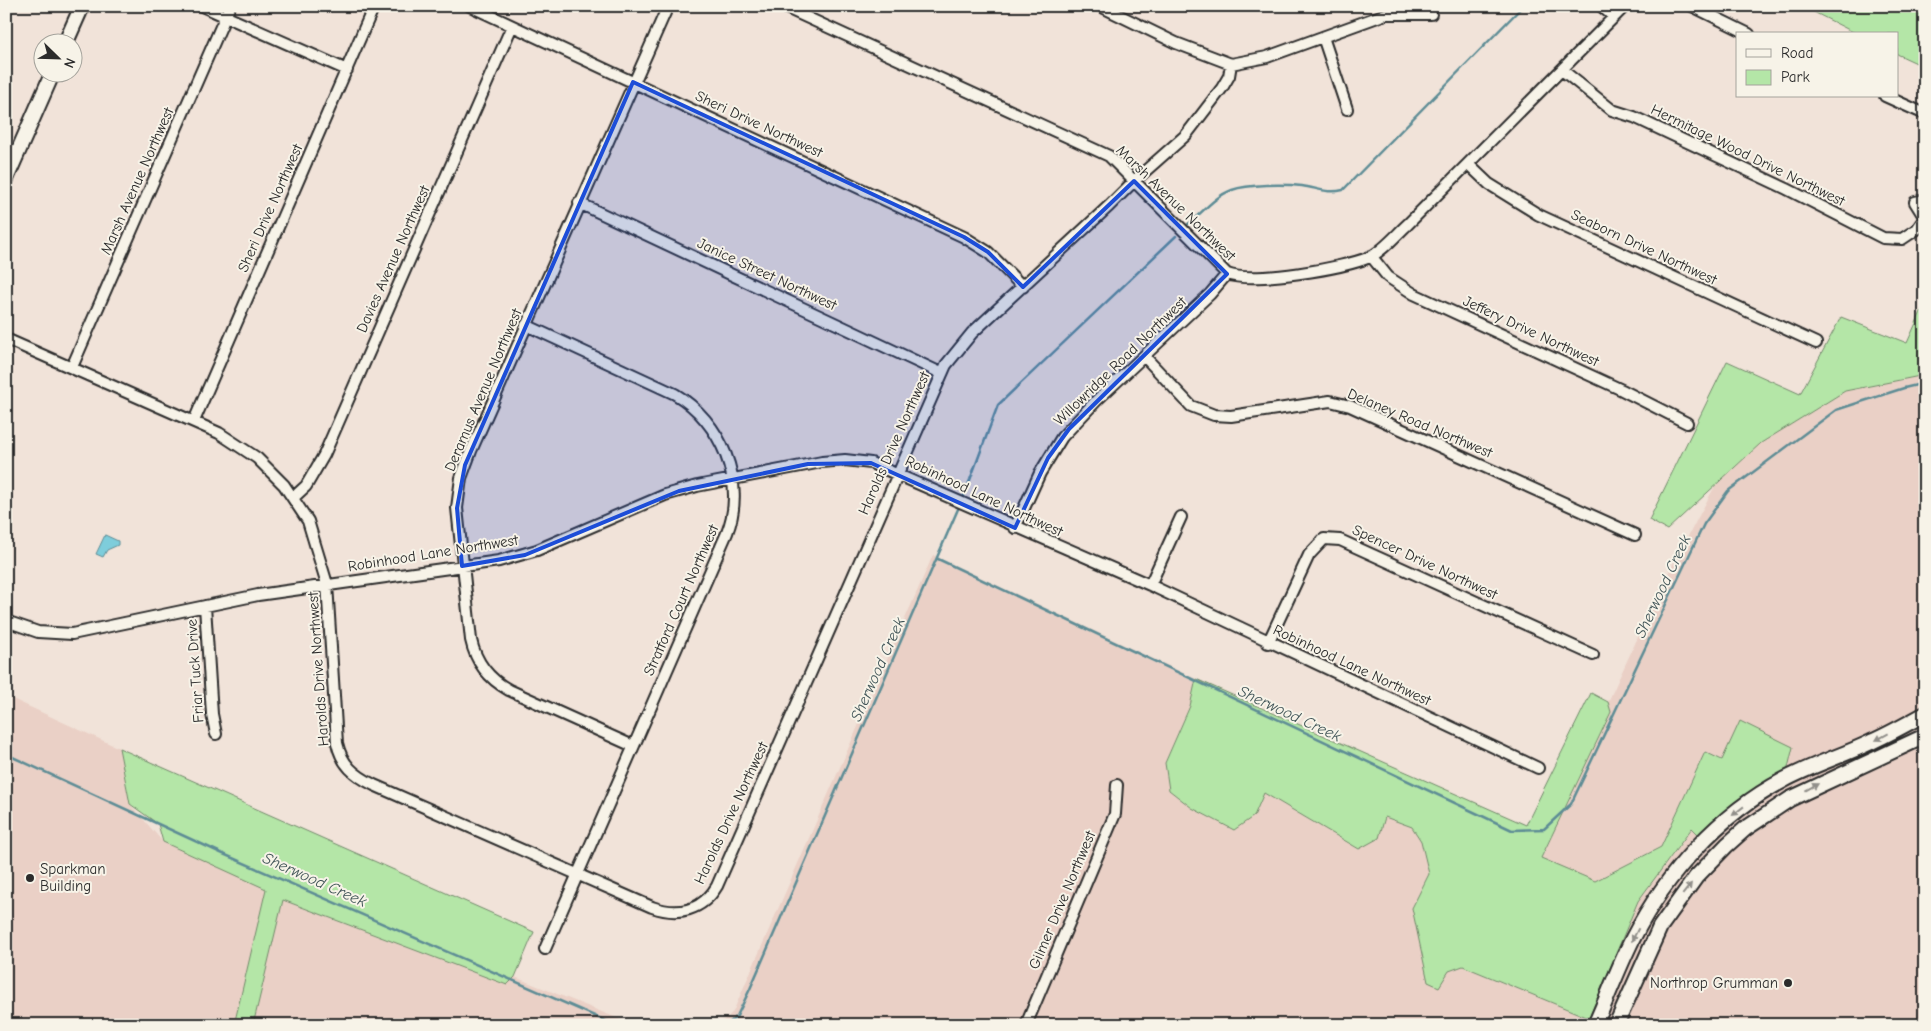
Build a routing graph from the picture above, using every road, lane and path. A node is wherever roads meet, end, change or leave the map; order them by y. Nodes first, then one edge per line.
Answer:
1 (82, 6) edge
2 (202, 6) edge
3 (230, 6) edge
4 (374, 6) edge
5 (470, 6) edge
6 (668, 6) edge
7 (782, 6) edge
8 (1100, 6) edge
9 (1602, 6) edge
10 (1624, 6) edge
11 (1692, 6) edge
12 (1112, 9) edge
13 (1431, 14) dead end
14 (226, 17) junction
15 (1614, 17) junction
16 (512, 26) junction
17 (70, 32) edge
18 (1745, 32) edge
19 (1323, 37) junction
20 (1231, 64) junction
21 (347, 70) junction
22 (1562, 70) junction
23 (49, 82) edge
24 (633, 82) junction
25 (1889, 98) edge
26 (1347, 109) dead end
27 (1925, 114) edge
28 (1468, 164) junction
29 (6, 180) edge
30 (1134, 181) junction
31 (1925, 200) edge
32 (579, 203) junction
33 (1924, 219) edge
34 (1371, 256) junction
35 (1227, 274) junction
36 (1023, 287) junction
37 (526, 325) junction
38 (6, 339) edge
39 (1816, 343) dead end
40 (1144, 356) junction
41 (72, 367) junction
42 (942, 373) junction
43 (194, 421) junction
44 (1687, 423) dead end
45 (897, 472) junction
46 (732, 479) junction
47 (293, 498) junction
48 (1181, 518) dead end
49 (1015, 528) junction
50 (1635, 536) dead end
51 (462, 566) junction
52 (328, 584) junction
53 (1150, 585) junction
54 (205, 606) junction
55 (6, 621) edge
56 (1268, 643) junction
57 (1592, 655) dead end
58 (1925, 714) edge
59 (216, 734) dead end
60 (1925, 736) edge
61 (633, 746) junction
62 (1538, 768) dead end
63 (1117, 785) dead end
64 (578, 874) junction
65 (545, 949) dead end
66 (1026, 1025) edge
67 (1595, 1025) edge
68 (1616, 1025) edge

1 - 17 main road
2 - 14 street
3 - 14 street, Marsh Avenue Northwest
4 - 21 street, Sheri Drive Northwest
5 - 16 street, Sheri Drive Northwest
6 - 24 street, Deramus Avenue Northwest
7 - 30 street, Marsh Avenue Northwest
8 - 12 street
9 - 15 street
10 - 15 street, Marsh Avenue Northwest
11 - 18 street
12 - 20 street
13 - 19 street
14 - 21 street
14 - 41 street, Marsh Avenue Northwest
15 - 22 street, Marsh Avenue Northwest
16 - 24 street, Sheri Drive Northwest
16 - 47 street, Davies Avenue Northwest
19 - 20 street
19 - 26 street
20 - 30 street, Harolds Drive Northwest
21 - 43 street, Sheri Drive Northwest
22 - 28 street, Marsh Avenue Northwest
22 - 33 street, Hermitage Wood Drive Northwest
23 - 29 main road
24 - 32 street, Deramus Avenue Northwest
24 - 36 street, Sheri Drive Northwest
25 - 27 street
28 - 34 street, Marsh Avenue Northwest
28 - 39 street, Seaborn Drive Northwest
30 - 35 street, Marsh Avenue Northwest
30 - 36 street, Harolds Drive Northwest
31 - 33 street
32 - 37 street, Deramus Avenue Northwest
32 - 42 street, Janice Street Northwest
34 - 35 street, Marsh Avenue Northwest
34 - 44 street, Jeffery Drive Northwest
35 - 40 street, Willowridge Road Northwest
36 - 42 street, Harolds Drive Northwest
37 - 46 street, Stratford Court Northwest
37 - 51 street, Deramus Avenue Northwest
38 - 41 street, Harolds Drive Northwest
40 - 49 street, Willowridge Road Northwest
40 - 50 street, Delaney Road Northwest
41 - 43 street, Harolds Drive Northwest
42 - 45 street, Harolds Drive Northwest
43 - 47 street, Harolds Drive Northwest
45 - 46 street, Robinhood Lane Northwest
45 - 49 street, Robinhood Lane Northwest
45 - 64 street, Harolds Drive Northwest
46 - 51 street, Robinhood Lane Northwest
46 - 61 street, Stratford Court Northwest
47 - 52 street, Harolds Drive Northwest
48 - 53 street
49 - 53 street, Robinhood Lane Northwest
51 - 52 street, Robinhood Lane Northwest
51 - 61 street, Deramus Avenue Northwest
52 - 54 street, Robinhood Lane Northwest
52 - 64 street, Harolds Drive Northwest
53 - 56 street, Robinhood Lane Northwest
54 - 55 street, Robinhood Lane Northwest
54 - 59 street, Friar Tuck Drive
56 - 57 street, Spencer Drive Northwest
56 - 62 street, Robinhood Lane Northwest
58 -> 67 main road
68 -> 60 main road
61 - 64 street, Stratford Court Northwest
63 - 66 street, Gilmer Drive Northwest
64 - 65 street, Stratford Court Northwest

